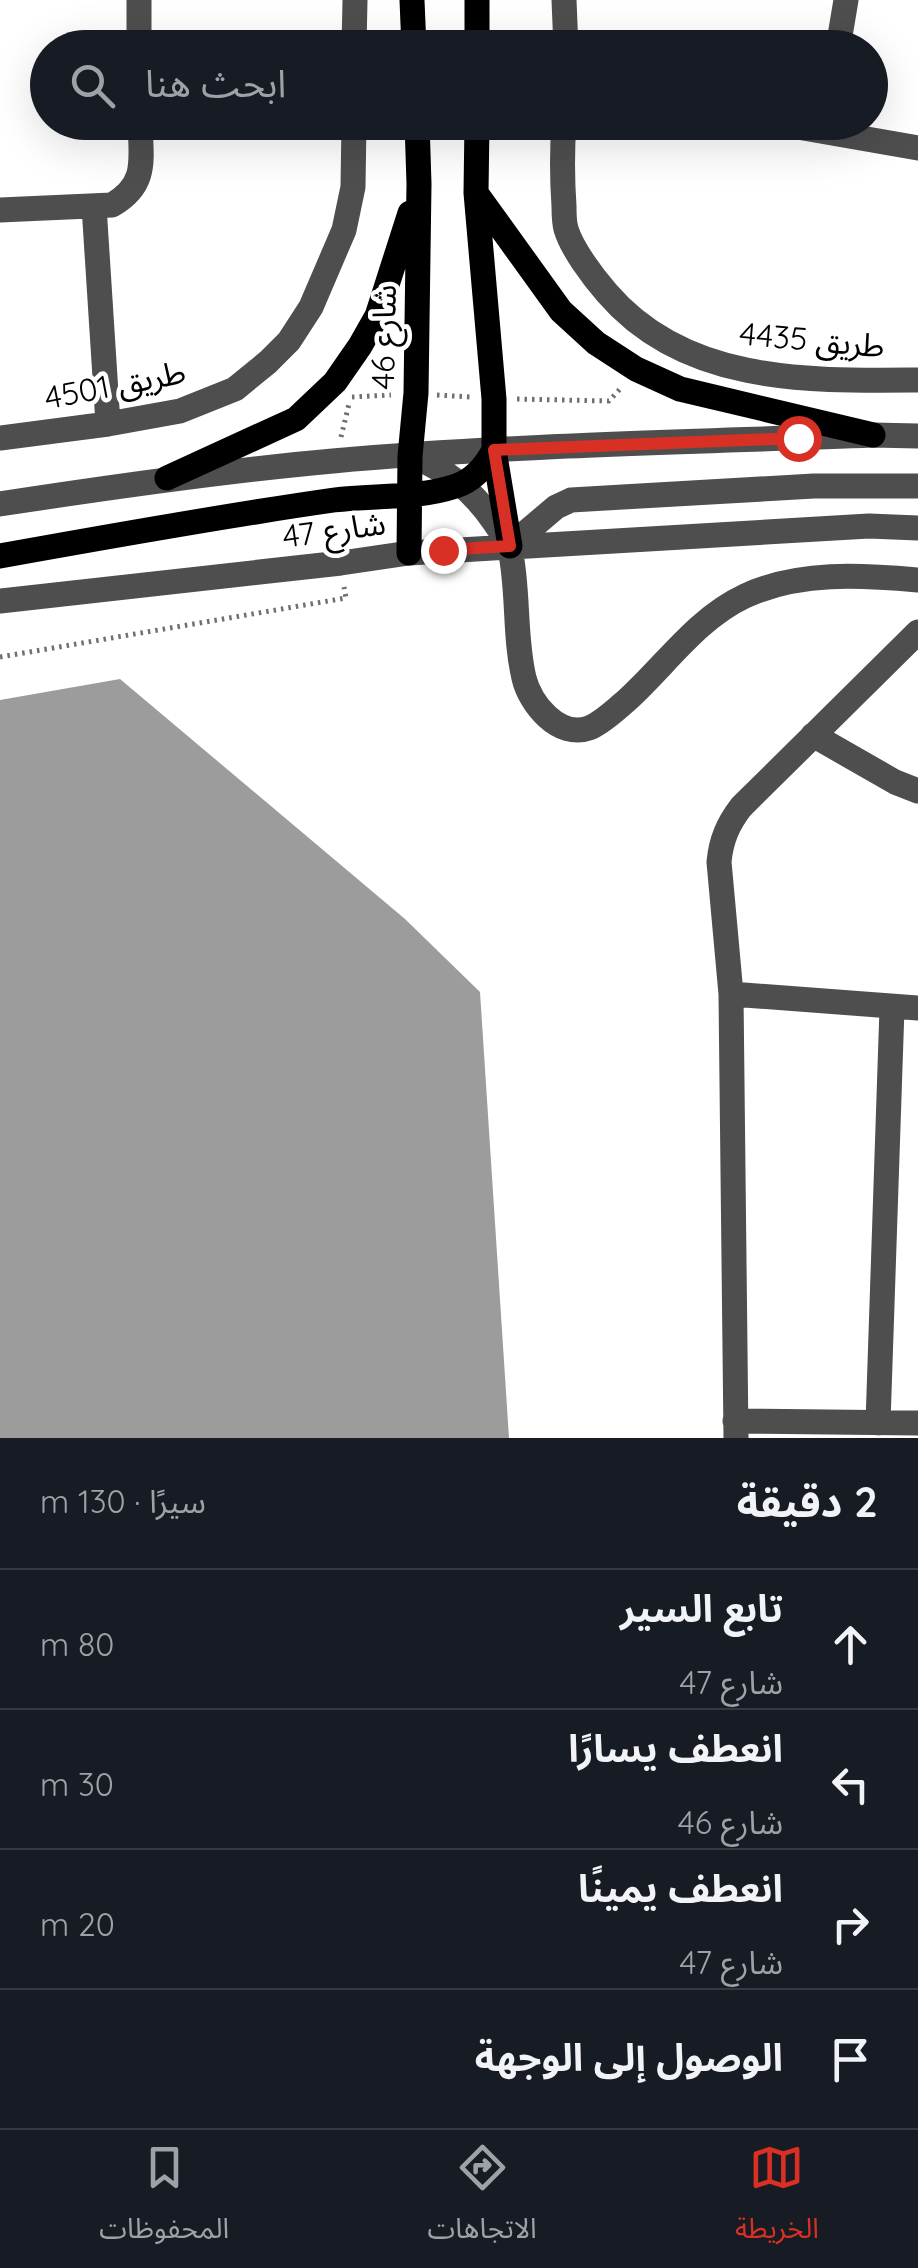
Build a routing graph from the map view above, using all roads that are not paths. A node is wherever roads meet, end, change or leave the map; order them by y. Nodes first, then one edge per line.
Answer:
1 (139, 0) edge
2 (355, 0) edge
3 (412, 0) edge
4 (477, 0) edge
5 (564, 0) edge
6 (846, 0) edge
7 (139, 30) edge
8 (354, 30) edge
9 (413, 30) edge
10 (477, 30) edge
11 (565, 30) edge
12 (841, 30) edge
13 (140, 140) edge
14 (354, 140) edge
15 (418, 140) edge
16 (476, 140) edge
17 (562, 140) edge
18 (882, 140) edge
19 (918, 148) edge
20 (419, 184) junction
21 (476, 193) junction
22 (94, 206) junction
23 (0, 210) edge
24 (918, 380) edge
25 (108, 424) junction
26 (874, 435) junction
27 (918, 436) edge
28 (0, 438) edge
29 (494, 450) junction
30 (410, 456) junction
31 (167, 478) junction
32 (462, 484) junction
33 (918, 486) edge
34 (411, 494) junction
35 (0, 504) edge
36 (918, 528) edge
37 (510, 546) junction
38 (410, 553) junction
39 (0, 556) edge
40 (918, 580) edge
41 (0, 602) edge
42 (918, 632) edge
43 (813, 735) junction
44 (918, 791) edge
45 (731, 994) junction
46 (905, 1008) edge
47 (878, 1423) junction
48 (918, 1424) edge
49 (736, 1430) edge

1 - 7 street
2 - 8 street
3 - 9 main road
4 - 10 main road
5 - 11 street
6 - 12 street
13 - 22 street
14 - 25 street, طريق 4501
15 - 20 main road, شارع 46
16 - 21 main road
17 - 24 street, طريق 4435
18 - 19 street
20 - 30 main road, شارع 46
20 - 31 main road
21 - 26 main road
21 - 29 main road
22 - 23 street
22 - 25 street
25 - 28 street, طريق 4501
26 - 27 street, شارع 47
26 - 29 street, شارع 47
29 - 30 street, شارع 47
29 - 32 main road
29 - 37 main road
30 - 31 street, شارع 47
30 - 32 street
30 - 34 main road, شارع 46
31 - 35 street, شارع 47
32 - 34 main road
32 - 37 street
33 - 37 street
34 - 38 main road, شارع 46
34 - 39 main road
36 - 37 street, شارع 47
37 - 38 street, شارع 47
37 - 40 street
38 - 41 street, شارع 47
42 - 43 street
43 - 44 street
43 - 45 street
45 - 46 street
45 - 49 street
46 - 47 street
47 - 48 street
47 - 49 street

